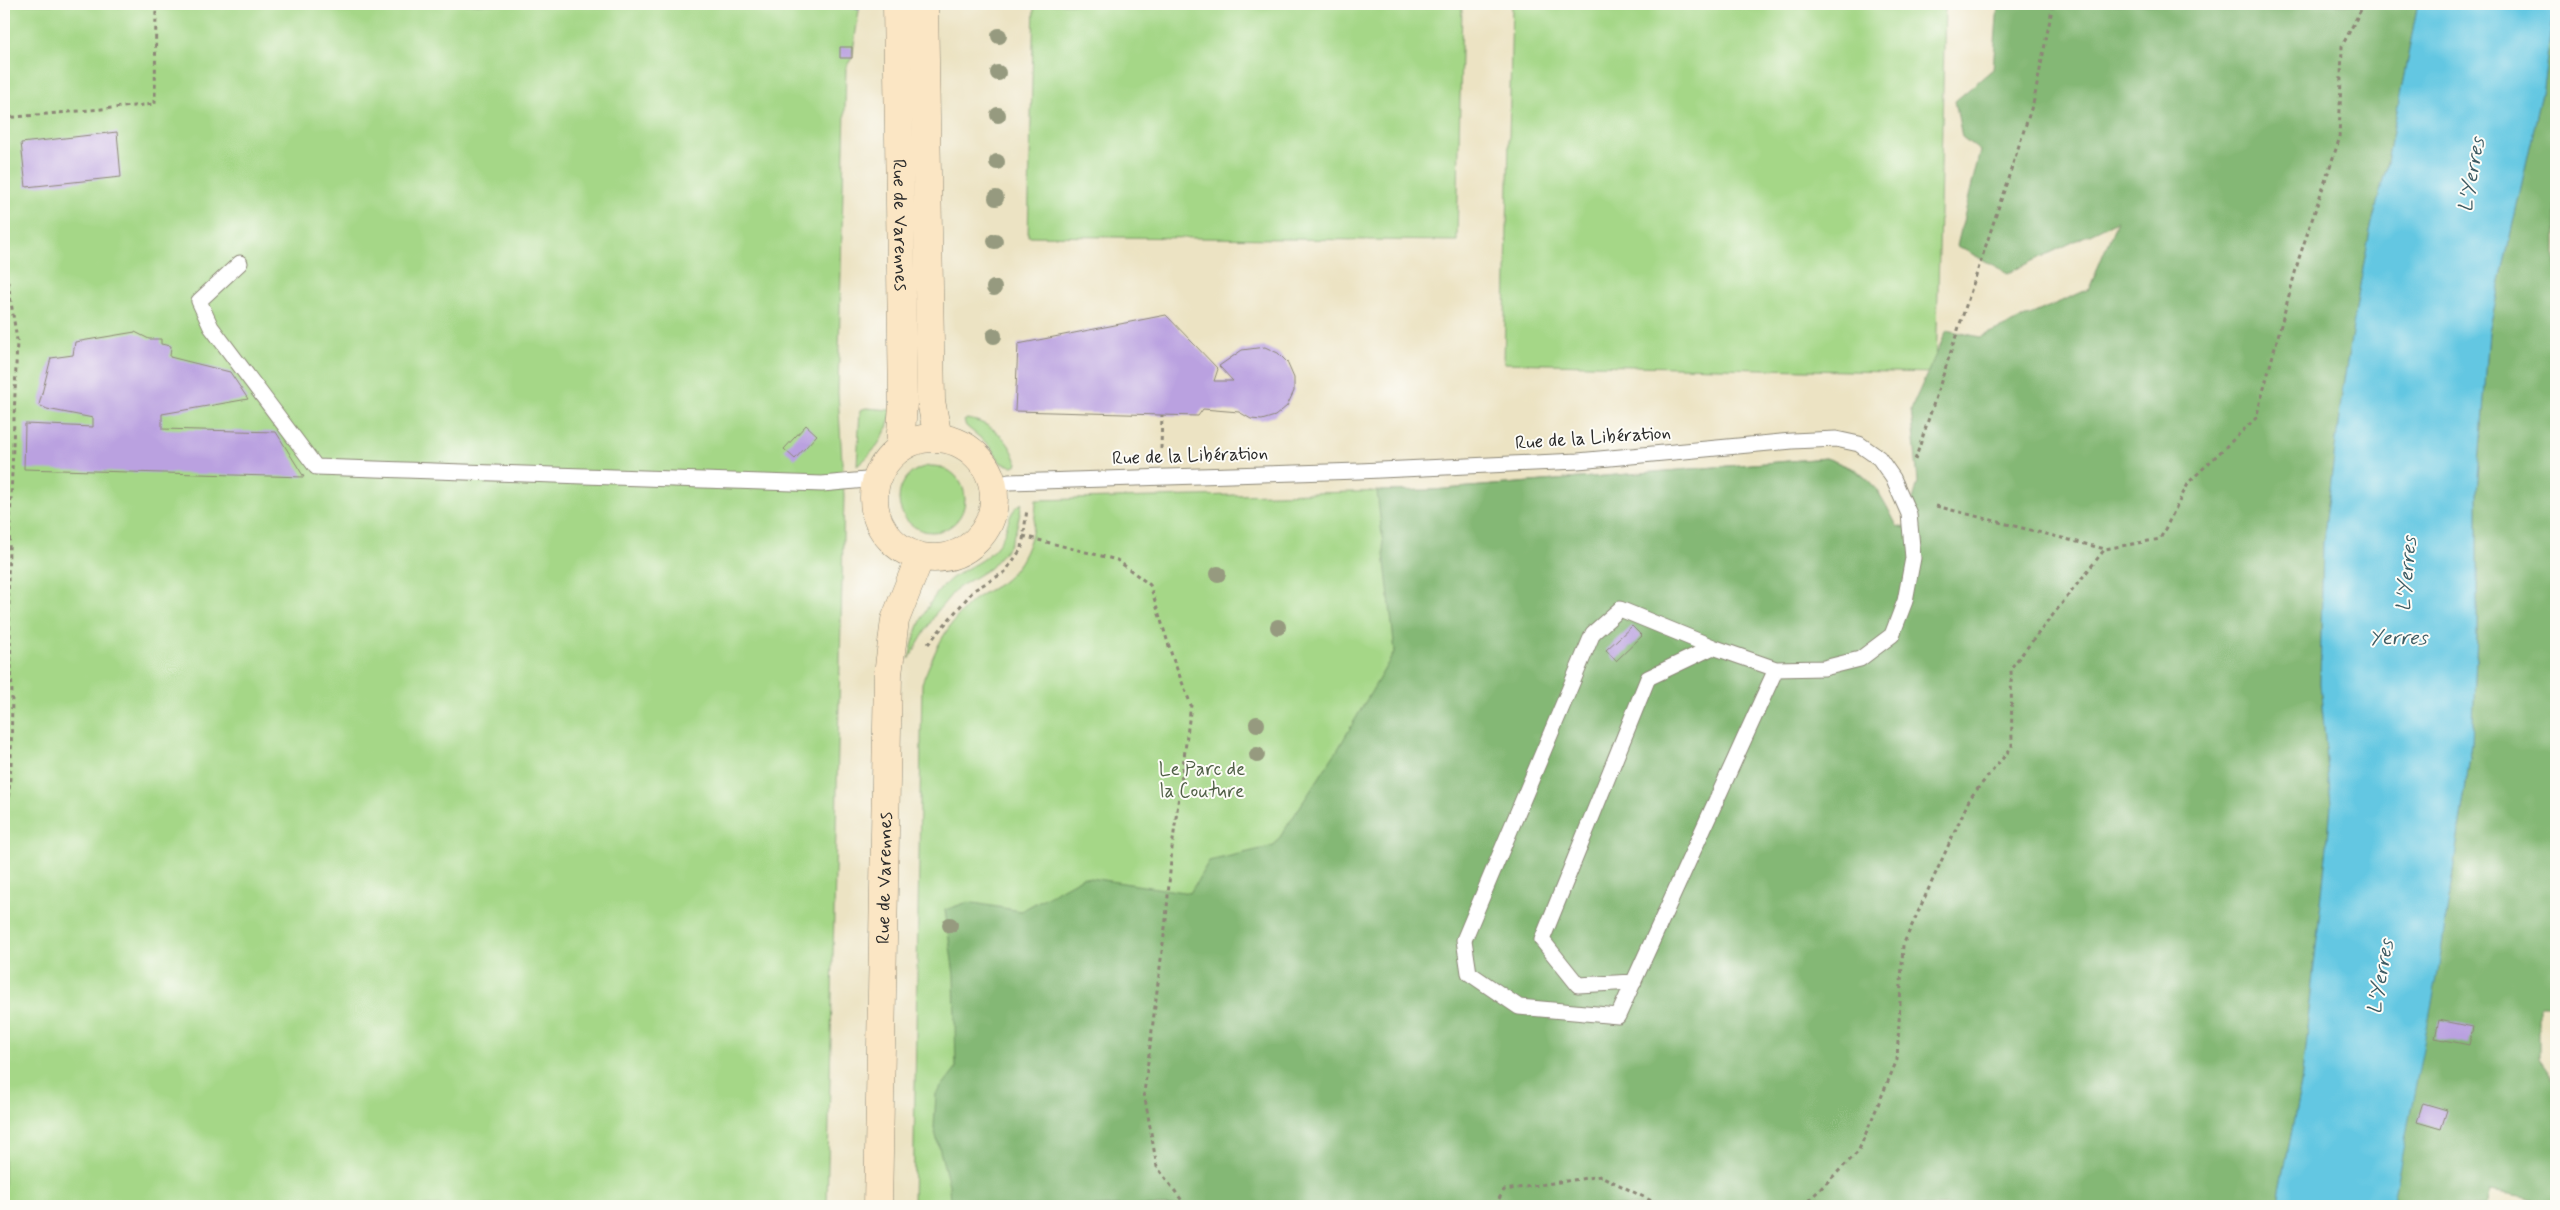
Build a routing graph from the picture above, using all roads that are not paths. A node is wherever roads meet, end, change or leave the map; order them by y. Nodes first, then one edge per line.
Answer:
1 (897, 4) edge
2 (924, 4) edge
3 (240, 263) dead end
4 (938, 438) junction
5 (900, 448) junction
6 (877, 479) junction
7 (993, 487) junction
8 (920, 557) junction
9 (1713, 647) junction
10 (1776, 669) junction
11 (1634, 982) junction
12 (878, 1206) edge

1 - 5 street, Rue de Varennes
2 - 4 street, Rue de Varennes
3 - 6 lane
4 - 5 street
4 - 7 street
5 - 6 street
6 - 8 street
7 - 8 street
7 - 10 lane, Rue de la Libération
8 - 12 street, Rue de Varennes
9 - 10 lane
9 - 11 lane
9 - 11 lane
10 - 11 lane

